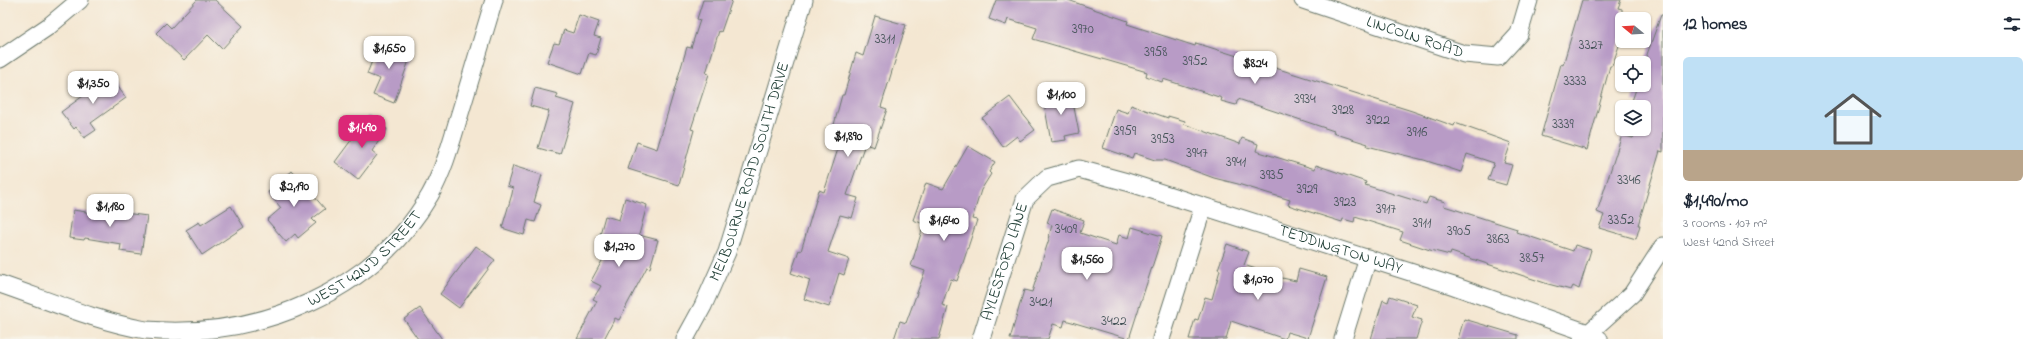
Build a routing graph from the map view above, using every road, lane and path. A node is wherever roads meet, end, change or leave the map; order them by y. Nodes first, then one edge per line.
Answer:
1 (80, 0) edge
2 (494, 0) edge
3 (804, 0) edge
4 (1303, 0) edge
5 (1529, 0) edge
6 (0, 59) edge
7 (1079, 169) joint
8 (1204, 207) junction
9 (1663, 246) edge
10 (1368, 258) junction
11 (0, 284) edge
12 (1589, 337) edge
13 (685, 339) edge
14 (981, 339) edge
15 (1160, 339) edge
16 (1343, 339) edge

1 - 6 street
2 - 11 street, WEST 42ND STREET
3 - 13 street, MELBOURNE ROAD SOUTH DRIVE
4 - 5 street, LINCOLN ROAD
7 - 8 street, TEDDINGTON WAY
7 - 14 street, AYLESFORD LANE
8 - 10 street, TEDDINGTON WAY
8 - 15 street
9 - 12 street
10 - 12 street, TEDDINGTON WAY
10 - 16 street

